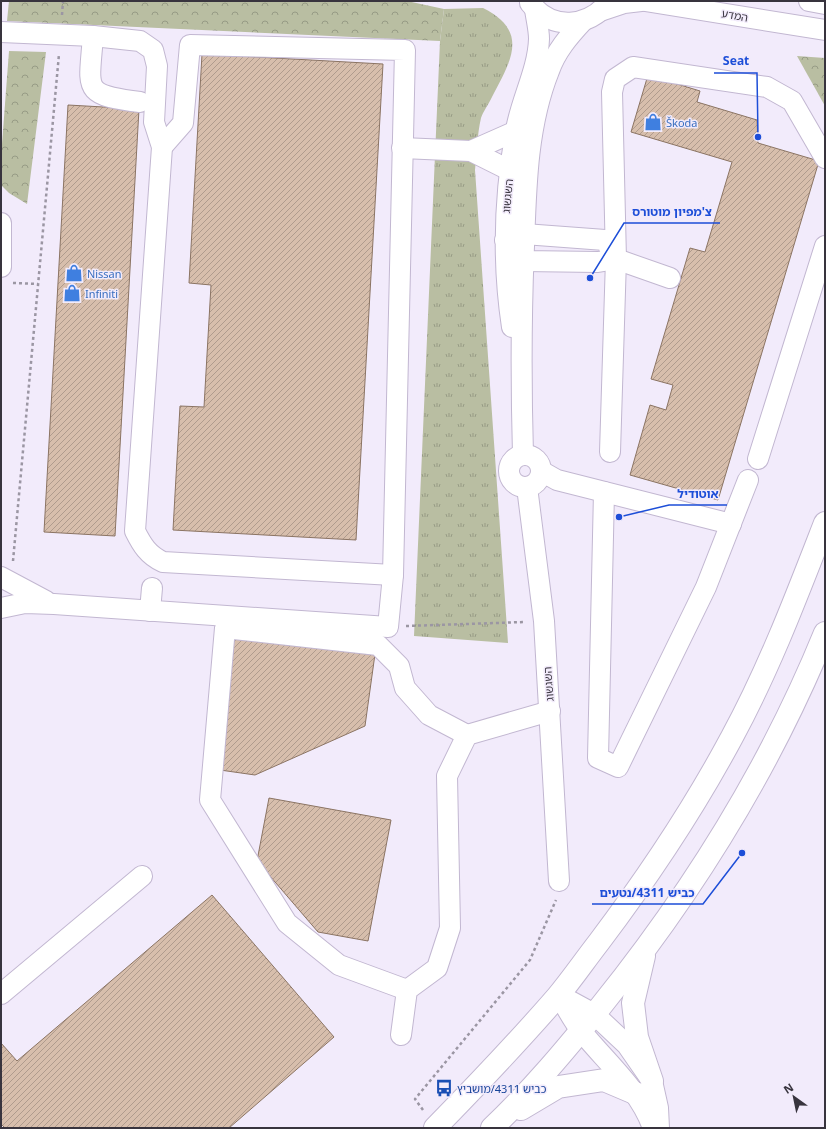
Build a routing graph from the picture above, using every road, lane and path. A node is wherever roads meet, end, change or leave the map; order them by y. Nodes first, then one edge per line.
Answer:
1 (63, 1) edge
2 (640, 1) edge
3 (645, 1) edge
4 (810, 1) edge
5 (530, 3) edge
6 (825, 4) edge
7 (605, 6) edge
8 (583, 21) junction
9 (825, 30) edge
10 (1, 32) edge
11 (60, 35) junction
12 (93, 36) junction
13 (140, 102) dead end
14 (516, 131) junction
15 (162, 147) junction
16 (402, 148) junction
17 (471, 151) junction
18 (825, 158) edge
19 (509, 170) junction
20 (1, 223) edge
21 (524, 234) junction
22 (505, 240) junction
23 (825, 246) edge
24 (616, 259) junction
25 (523, 260) junction
26 (5, 275) edge
27 (670, 278) dead end
28 (38, 284) junction
29 (521, 387) junction
30 (610, 452) dead end
31 (523, 455) junction
32 (758, 459) dead end
33 (541, 471) junction
34 (748, 480) dead end
35 (527, 487) junction
36 (604, 492) junction
37 (825, 522) edge
38 (731, 524) junction
39 (393, 575) junction
40 (6, 580) edge
41 (152, 588) dead end
42 (54, 604) junction
43 (1, 608) edge
44 (150, 611) junction
45 (544, 621) junction
46 (388, 627) junction
47 (825, 633) edge
48 (550, 711) junction
49 (466, 735) junction
50 (142, 876) dead end
51 (559, 881) joint
52 (646, 948) junction
53 (407, 990) junction
54 (1, 994) edge
55 (559, 995) junction
56 (594, 1014) junction
57 (581, 1031) junction
58 (401, 1035) dead end
59 (644, 1087) junction
60 (431, 1122) edge
61 (497, 1124) edge
62 (653, 1128) edge
63 (659, 1128) edge

1 - 11 path
2 - 7 street
3 - 9 street, המדע
4 - 6 street
5 - 8 street
5 - 14 street, השגשוג
7 - 8 street
8 - 21 street, השגשוג
10 - 11 street
11 - 12 street
11 - 28 path
12 - 13 street
12 - 15 street
14 - 17 street
14 - 19 street, השגשוג
15 - 16 street
15 - 39 street
16 - 17 street
16 - 39 street
17 - 19 street
18 - 24 street
19 - 22 street, השגשוג
20 - 26 street
21 - 22 street
21 - 24 street
21 - 25 street, השגשוג
22 - 25 street
22 - 29 street, השגשוג
23 - 32 street
24 - 25 street
24 - 27 street
24 - 30 street
25 - 29 street, השגשוג
26 - 28 path
28 - 40 path
29 - 31 street, השגשוג
31 - 33 street
31 - 35 street
33 - 35 street
33 - 36 street
34 - 38 street
35 - 45 street, השגשוג
36 - 38 street
36 - 38 street
37 - 55 main road
39 - 46 street
40 - 42 street
41 - 44 street
42 - 43 street
42 - 44 street
44 - 46 street
45 - 46 path
45 - 48 street, השגשוג
47 - 52 main road
48 - 49 street
48 - 51 street, השגשוג
49 - 53 street
49 - 53 street
50 - 54 street
51 - 60 path
52 - 56 main road
52 - 59 main road
53 - 58 street
55 - 56 street
55 - 57 street
55 - 60 main road
56 - 57 main road
56 - 59 street
57 - 59 street
57 - 61 main road
59 - 61 main road
59 - 62 street
59 - 63 street

